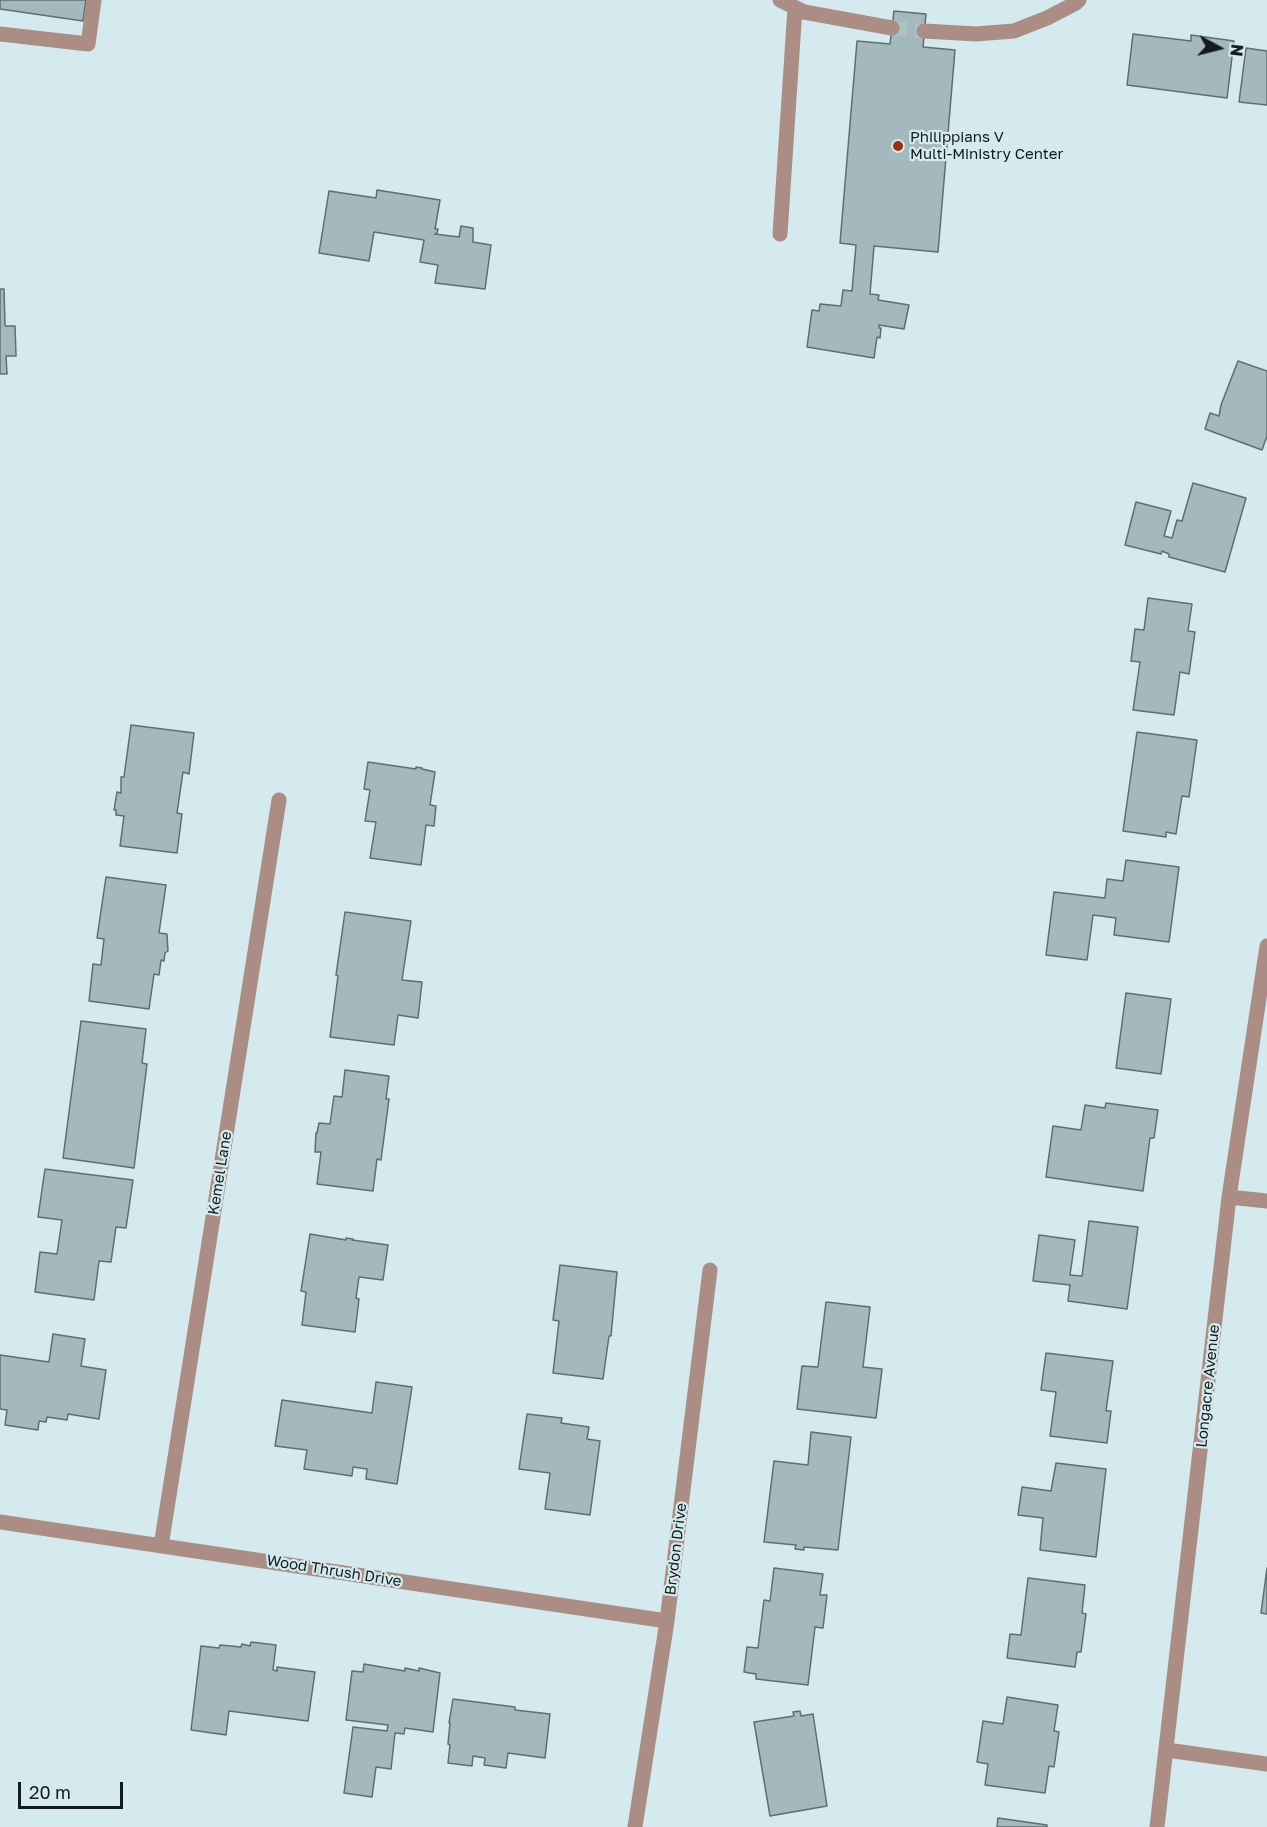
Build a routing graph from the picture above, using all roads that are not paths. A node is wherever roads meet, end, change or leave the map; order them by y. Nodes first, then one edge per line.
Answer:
1 (94, 0) edge
2 (780, 0) edge
3 (1078, 0) edge
4 (795, 8) junction
5 (892, 28) tunnel mouth
6 (924, 31) tunnel mouth
7 (0, 34) edge
8 (780, 234) dead end
9 (279, 800) dead end
10 (1267, 946) edge
11 (1229, 1197) junction
12 (1267, 1201) edge
13 (711, 1270) dead end
14 (0, 1522) edge
15 (161, 1546) junction
16 (667, 1621) junction
17 (1167, 1750) junction
18 (1267, 1764) edge
19 (635, 1827) edge
20 (1157, 1827) edge

1 - 7 street
2 - 4 street
3 - 6 street
4 - 5 street
4 - 8 street
9 - 15 street, Kemel Lane
10 - 11 street, Longacre Avenue
11 - 12 street
11 - 17 street, Longacre Avenue
13 - 16 street, Brydon Drive
14 - 15 street, Wood Thrush Drive
15 - 16 street, Wood Thrush Drive
16 - 19 street, Brydon Drive
17 - 18 street
17 - 20 street, Longacre Avenue

